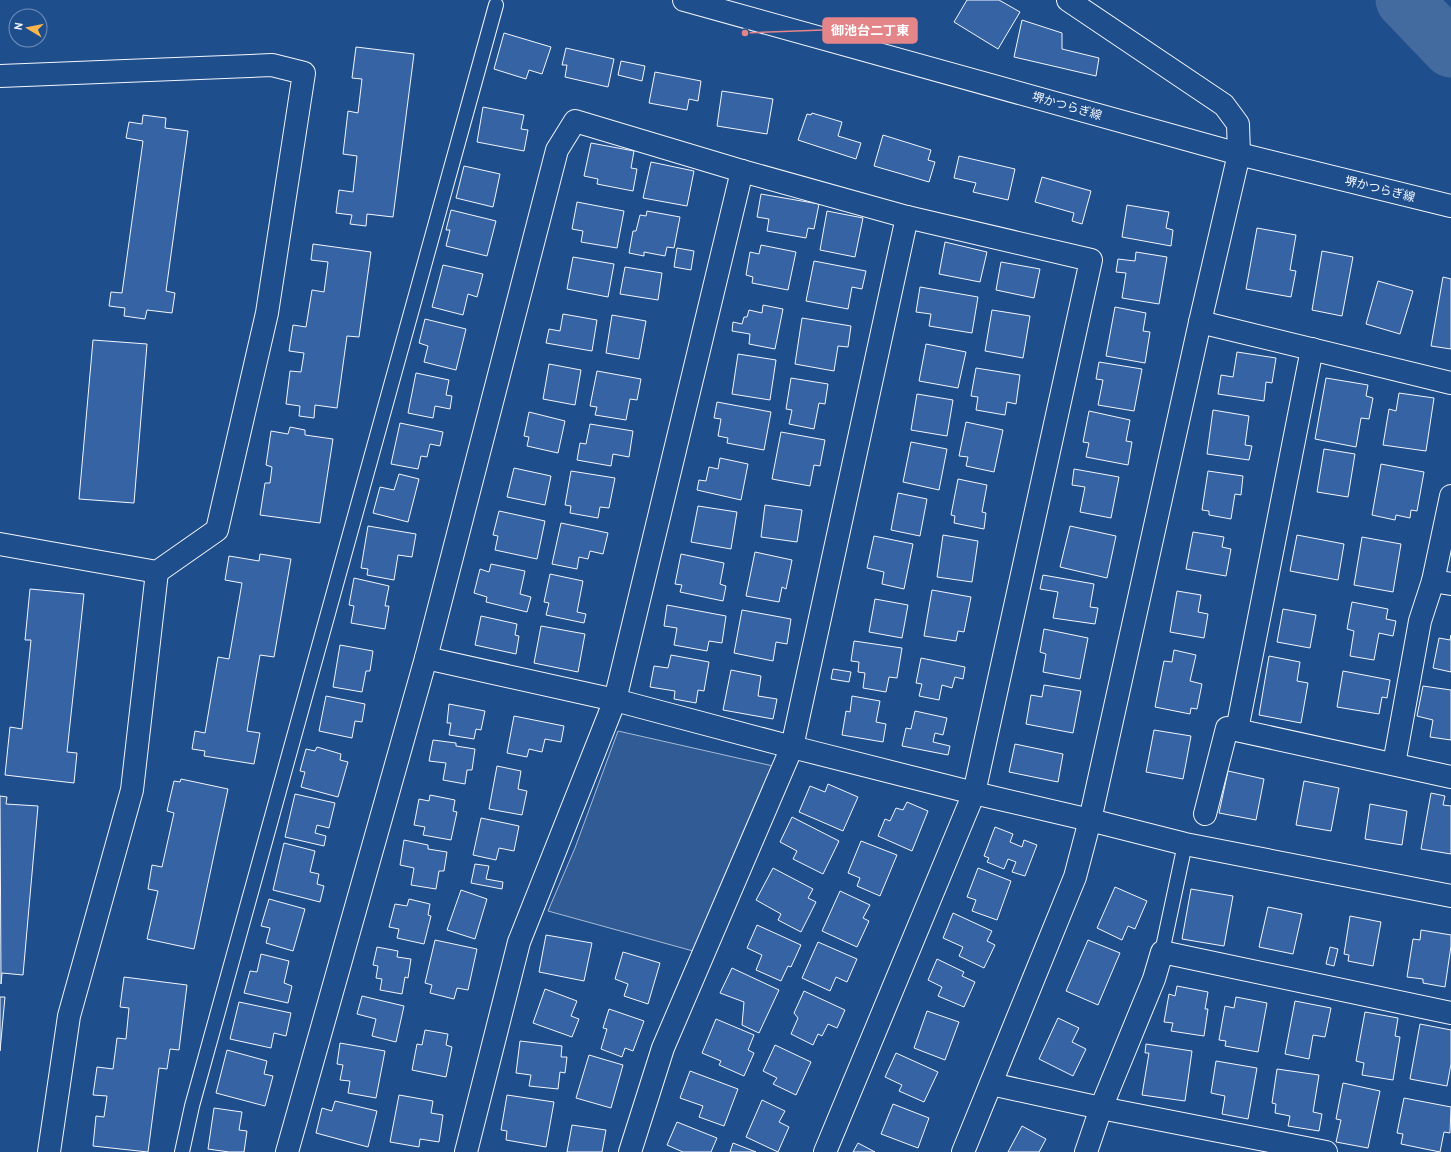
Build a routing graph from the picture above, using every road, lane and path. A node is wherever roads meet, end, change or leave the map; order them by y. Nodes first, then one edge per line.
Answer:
1 (684, 0) edge
2 (1068, 0) edge
3 (496, 5) dead end
4 (0, 76) edge
5 (1239, 154) junction
6 (742, 171) junction
7 (1451, 206) edge
8 (908, 217) junction
9 (1200, 322) junction
10 (1312, 349) junction
11 (1451, 383) edge
12 (1451, 496) edge
13 (0, 544) edge
14 (157, 572) junction
15 (1442, 583) edge
16 (426, 658) junction
17 (614, 700) junction
18 (1237, 730) junction
19 (792, 748) junction
20 (1394, 764) junction
21 (1451, 777) edge
22 (974, 793) junction
23 (1205, 814) dead end
24 (1090, 820) junction
25 (1185, 844) junction
26 (1451, 896) edge
27 (1162, 952) junction
28 (1451, 1013) edge
29 (991, 1084) junction
30 (1102, 1108) junction
31 (49, 1152) edge
32 (182, 1152) edge
33 (287, 1152) edge
34 (466, 1152) edge
35 (630, 1152) edge
36 (825, 1152) edge
37 (963, 1152) edge
38 (1086, 1152) edge
39 (1326, 1152) edge

1 - 5 street, 堺かつらぎ線
2 - 5 street
3 - 32 lane
4 - 14 street
5 - 7 street, 堺かつらぎ線
5 - 9 street
6 - 8 street
6 - 16 street
6 - 17 street
8 - 19 street
8 - 22 street
9 - 10 street
9 - 24 street
10 - 11 street
10 - 18 street
12 - 15 street
13 - 14 street
14 - 31 street
15 - 20 street
16 - 17 street
16 - 33 street
17 - 19 street
17 - 34 street
18 - 20 street
18 - 23 street
19 - 22 street
19 - 35 street
20 - 21 street
22 - 24 street
22 - 36 street
24 - 25 street
24 - 29 street
25 - 26 street
25 - 27 lane
27 - 28 street
27 - 30 street
29 - 30 street
29 - 37 street
30 - 38 street
30 - 39 street

